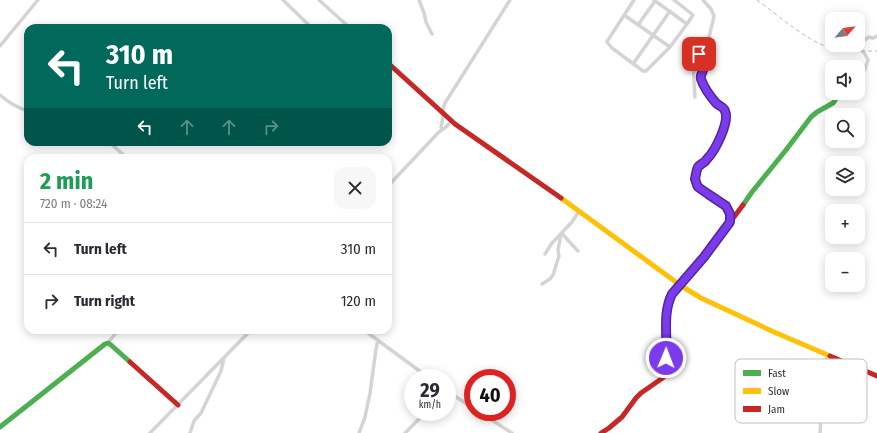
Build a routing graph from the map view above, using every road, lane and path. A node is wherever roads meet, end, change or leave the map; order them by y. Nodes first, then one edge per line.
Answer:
1 (38, 0) edge
2 (284, 0) edge
3 (319, 0) edge
4 (419, 0) edge
5 (510, 0) edge
6 (634, 0) edge
7 (655, 0) edge
8 (674, 0) edge
9 (703, 0) edge
10 (670, 11) junction
11 (624, 15) junction
12 (308, 24) edge
13 (346, 24) edge
14 (687, 24) junction
15 (638, 25) junction
16 (432, 34) dead end
17 (653, 35) junction
18 (877, 36) edge
19 (0, 46) edge
20 (670, 47) junction
21 (703, 52) junction
22 (633, 64) junction
23 (392, 67) edge
24 (865, 69) edge
25 (0, 95) edge
26 (695, 97) dead end
27 (835, 100) edge
28 (24, 109) edge
29 (442, 112) junction
30 (452, 121) junction
31 (442, 127) junction
32 (439, 132) junction
33 (114, 146) edge
34 (122, 154) edge
35 (392, 182) edge
36 (579, 211) junction
37 (730, 222) junction
38 (562, 233) junction
39 (578, 251) dead end
40 (545, 254) dead end
41 (542, 284) dead end
42 (680, 285) junction
43 (115, 334) edge
44 (247, 334) edge
45 (370, 334) edge
46 (378, 340) junction
47 (108, 344) junction
48 (827, 355) junction
49 (224, 357) junction
50 (827, 359) edge
51 (837, 359) edge
52 (417, 369) edge
53 (867, 372) edge
54 (877, 376) edge
55 (178, 405) junction
56 (417, 421) edge
57 (493, 421) edge
58 (821, 423) edge
59 (0, 427) edge
60 (150, 433) edge
61 (190, 433) edge
62 (359, 433) edge
63 (405, 433) edge
64 (512, 433) edge
65 (601, 433) edge
66 (820, 433) edge

1 - 19 street
2 - 12 street
3 - 13 street
4 - 16 street
5 - 29 street
6 - 11 street
7 - 10 street
7 - 15 street
8 - 14 street
9 - 21 street
10 - 14 street
10 - 17 street
11 - 15 street
11 - 22 street
14 - 20 street
15 - 17 street
17 - 20 street
17 - 22 street
18 - 24 street
20 - 22 street
21 - 26 street
21 - 37 street
23 - 29 street
25 - 28 street
27 - 37 street
29 - 30 street
29 - 31 street
30 - 31 street
30 - 32 street
30 - 36 street
31 - 32 street
32 - 35 street
33 - 34 street
36 - 38 street
36 - 42 street
37 - 42 street
38 - 39 street
38 - 40 street
38 - 41 street
42 - 48 street
42 - 65 street
43 - 47 street
44 - 49 street
45 - 46 street
46 - 52 street
46 - 62 street
47 - 55 street
47 - 59 street
48 - 50 street
48 - 51 street
49 - 55 street
49 - 61 street
53 - 54 street
55 - 60 street
56 - 63 street
57 - 64 street
58 - 66 street

